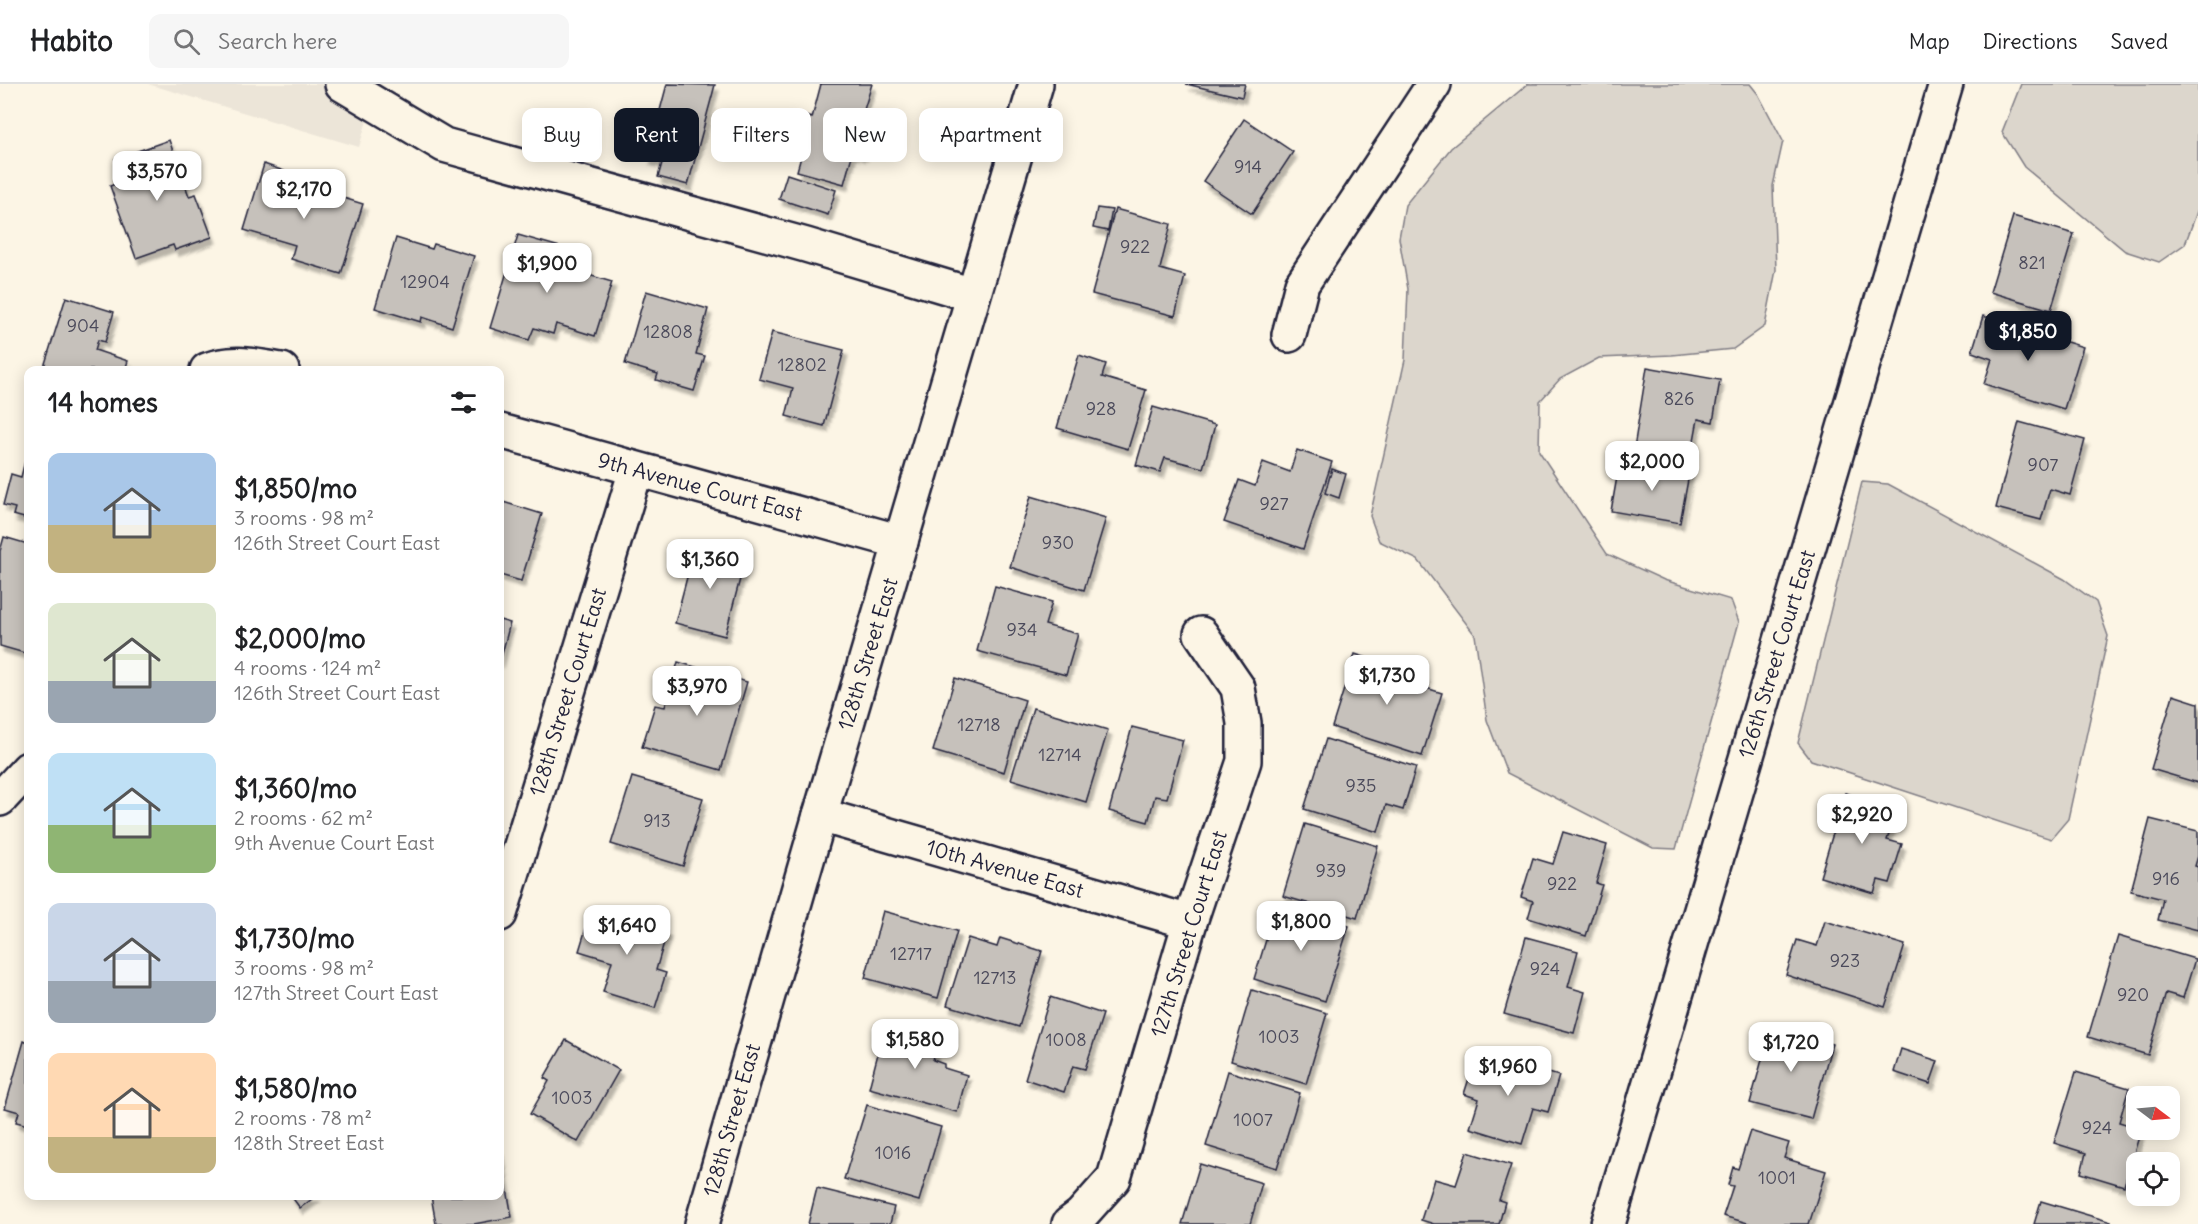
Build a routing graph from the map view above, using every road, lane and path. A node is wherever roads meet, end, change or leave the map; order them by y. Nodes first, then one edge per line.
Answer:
1 (342, 84) edge
2 (1035, 84) edge
3 (1434, 84) edge
4 (1946, 84) edge
5 (974, 295) junction
6 (1289, 334) dead end
7 (219, 366) edge
8 (257, 366) edge
9 (504, 432) edge
10 (636, 470) junction
11 (901, 542) junction
12 (1201, 634) dead end
13 (24, 773) edge
14 (0, 799) edge
15 (820, 815) junction
16 (504, 901) edge
17 (1190, 922) junction
18 (702, 1224) edge
19 (1069, 1224) edge
20 (1608, 1224) edge

1 - 5 street
2 - 5 street, 128th Street East
3 - 6 street
4 - 20 street, 126th Street Court East
5 - 11 street, 128th Street East
7 - 8 street
9 - 10 street, 9th Avenue Court East
10 - 11 street, 9th Avenue Court East
10 - 16 street, 128th Street Court East
11 - 15 street, 128th Street East
12 - 17 street, 127th Street Court East
13 - 14 street
15 - 17 street, 10th Avenue East
15 - 18 street, 128th Street East
17 - 19 street, 127th Street Court East

